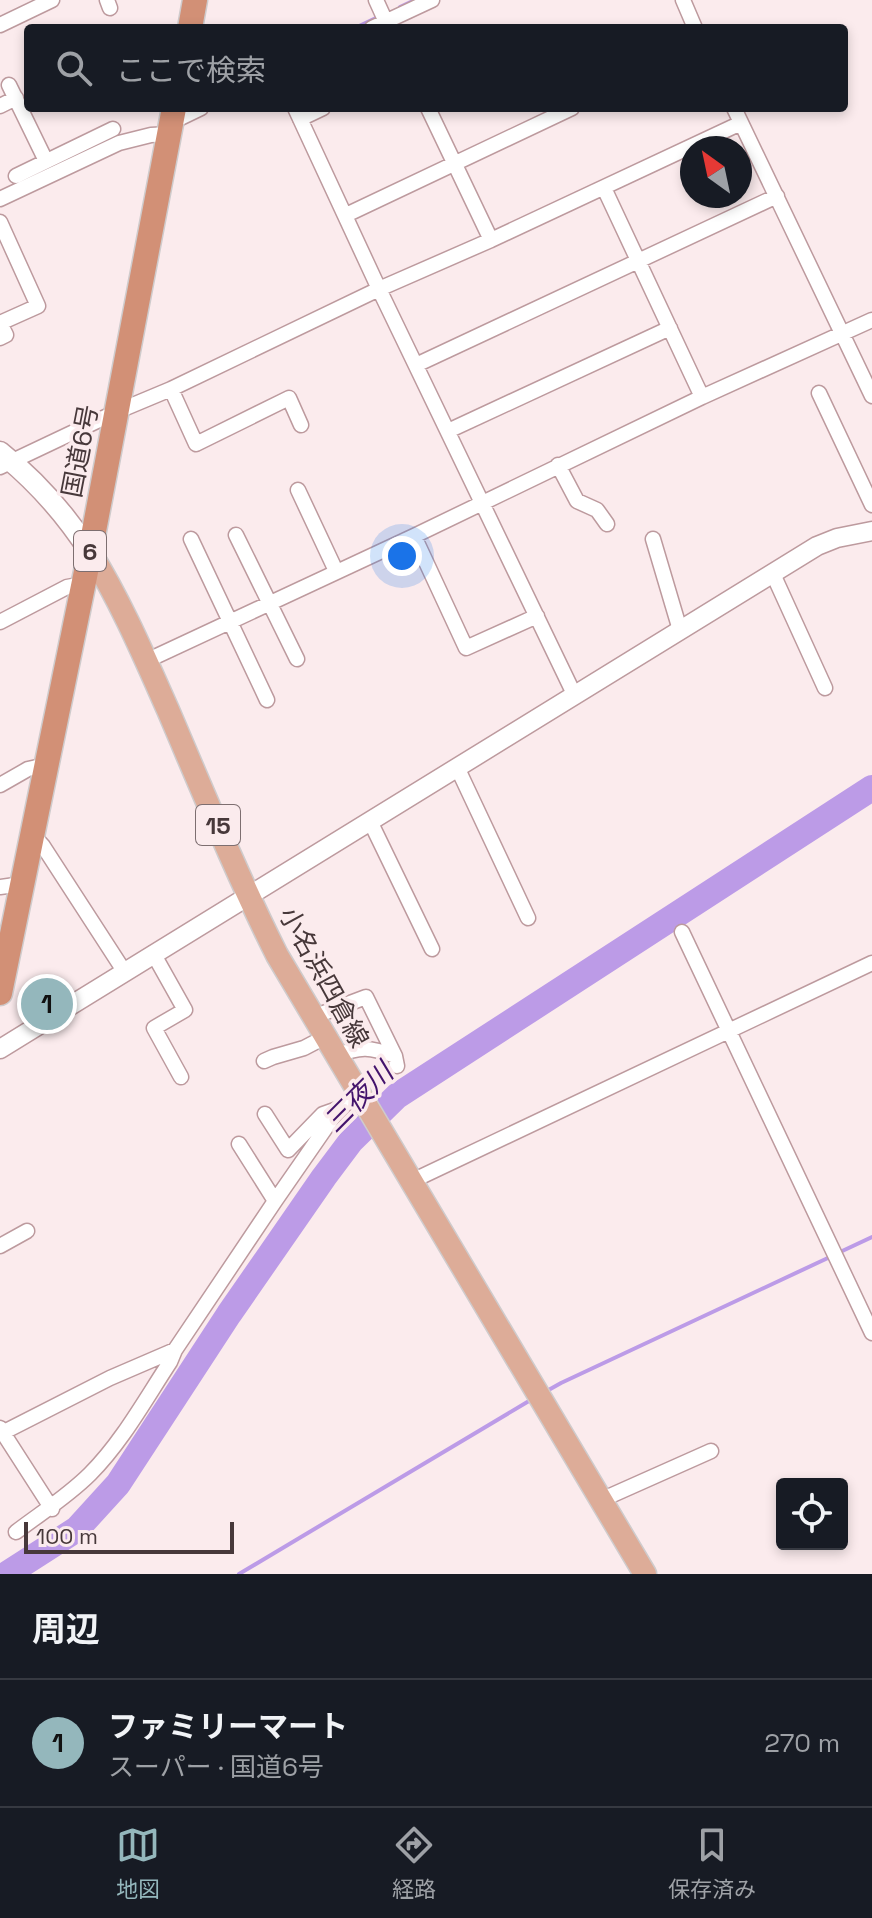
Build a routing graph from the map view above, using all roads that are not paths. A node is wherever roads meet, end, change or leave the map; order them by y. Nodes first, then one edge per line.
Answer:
1 (52, 0) edge
2 (195, 0) edge
3 (376, 0) edge
4 (432, 0) edge
5 (683, 0) edge
6 (24, 6) edge
7 (191, 24) edge
8 (379, 24) edge
9 (381, 24) edge
10 (693, 24) edge
11 (0, 25) edge
12 (0, 106) edge
13 (192, 112) edge
14 (430, 112) edge
15 (564, 112) edge
16 (736, 112) edge
17 (298, 113) edge
18 (172, 121) edge
19 (741, 123) junction
20 (113, 129) dead end
21 (454, 164) junction
22 (51, 165) junction
23 (16, 176) dead end
24 (604, 188) junction
25 (777, 196) junction
26 (0, 199) edge
27 (346, 215) junction
28 (0, 222) edge
29 (491, 240) junction
30 (639, 260) junction
31 (379, 289) junction
32 (872, 320) edge
33 (0, 323) edge
34 (670, 328) junction
35 (843, 333) junction
36 (0, 338) edge
37 (416, 365) junction
38 (171, 389) junction
39 (819, 393) dead end
40 (872, 396) edge
41 (702, 397) junction
42 (116, 412) junction
43 (301, 425) dead end
44 (448, 431) junction
45 (4, 460) edge
46 (558, 465) junction
47 (298, 490) dead end
48 (483, 502) junction
49 (872, 505) edge
50 (607, 524) dead end
51 (872, 531) edge
52 (236, 535) dead end
53 (414, 536) junction
54 (191, 539) dead end
55 (653, 539) dead end
56 (90, 552) junction
57 (336, 571) junction
58 (773, 574) junction
59 (83, 584) junction
60 (270, 603) junction
61 (537, 616) junction
62 (0, 622) edge
63 (230, 622) junction
64 (680, 630) junction
65 (297, 659) dead end
66 (146, 661) junction
67 (825, 688) dead end
68 (574, 694) junction
69 (267, 700) dead end
70 (46, 765) junction
71 (457, 767) junction
72 (0, 785) edge
73 (370, 821) junction
74 (32, 834) junction
75 (11, 885) edge
76 (248, 895) junction
77 (528, 918) dead end
78 (682, 932) dead end
79 (432, 949) dead end
80 (153, 953) junction
81 (872, 963) edge
82 (124, 971) junction
83 (0, 993) edge
84 (313, 1017) junction
85 (730, 1030) junction
86 (330, 1046) junction
87 (0, 1049) edge
88 (264, 1061) dead end
89 (181, 1077) dead end
90 (350, 1099) junction
91 (265, 1114) dead end
92 (239, 1144) dead end
93 (412, 1181) junction
94 (275, 1201) junction
95 (27, 1231) dead end
96 (0, 1246) edge
97 (872, 1333) edge
98 (175, 1350) junction
99 (1, 1432) edge
100 (711, 1451) dead end
101 (601, 1500) junction
102 (51, 1508) junction
103 (16, 1532) dead end
104 (645, 1574) edge

1 - 6 street
2 - 7 highway
3 - 8 street
4 - 9 street
5 - 10 street
6 - 11 street
12 - 22 street
13 - 18 street
14 - 21 street
15 - 21 street
16 - 19 street
17 - 27 street
18 - 22 street
18 - 42 highway, 国道6号 / 6
19 - 24 street
19 - 25 street
20 - 22 street
21 - 27 street
21 - 29 street
22 - 23 street
22 - 26 street
24 - 29 street
24 - 30 street
25 - 30 street
25 - 35 street
27 - 31 street
28 - 33 street
29 - 31 street
30 - 34 street
30 - 37 street
31 - 37 street
31 - 38 street
32 - 35 street
33 - 36 street
34 - 41 street
34 - 44 street
35 - 40 street
35 - 41 street
37 - 44 street
38 - 42 street
38 - 43 street
39 - 49 street
41 - 46 street
42 - 45 street
42 - 56 highway, 国道6号 / 6
44 - 48 street
45 - 56 main road
46 - 48 street
46 - 50 street
47 - 57 street
48 - 53 street
48 - 61 street
51 - 58 street
52 - 60 street
53 - 57 street
53 - 61 street
54 - 63 street
55 - 64 street
56 - 59 highway, 国道6号 / 6
56 - 66 main road, 小名浜四倉線 / 15
57 - 60 street
58 - 64 street
58 - 67 street
59 - 62 street
59 - 70 highway, 国道6号 / 6
60 - 63 street
60 - 65 street
61 - 68 street
63 - 66 street
63 - 69 street
64 - 68 street
66 - 76 main road, 小名浜四倉線 / 15
68 - 71 street
70 - 72 street
70 - 74 highway, 国道6号 / 6
71 - 73 street
71 - 77 street
73 - 76 street
73 - 79 street
74 - 75 highway, 国道6号 / 6
74 - 82 street
75 - 83 highway, 国道6号 / 6
76 - 80 street
76 - 84 main road, 小名浜四倉線 / 15
78 - 85 street
80 - 82 street
80 - 89 street
81 - 85 street
82 - 87 street
84 - 86 main road, 小名浜四倉線 / 15
84 - 86 street
85 - 93 street
85 - 97 street
86 - 88 street
86 - 90 main road, 小名浜四倉線 / 15
90 - 91 street
90 - 93 main road, 小名浜四倉線 / 15
90 - 94 street
92 - 94 street
93 - 101 main road, 小名浜四倉線 / 15
94 - 98 street
95 - 96 street
98 - 99 street
98 - 102 street
99 - 102 street
100 - 101 street
101 - 104 main road, 小名浜四倉線 / 15
102 - 103 street

